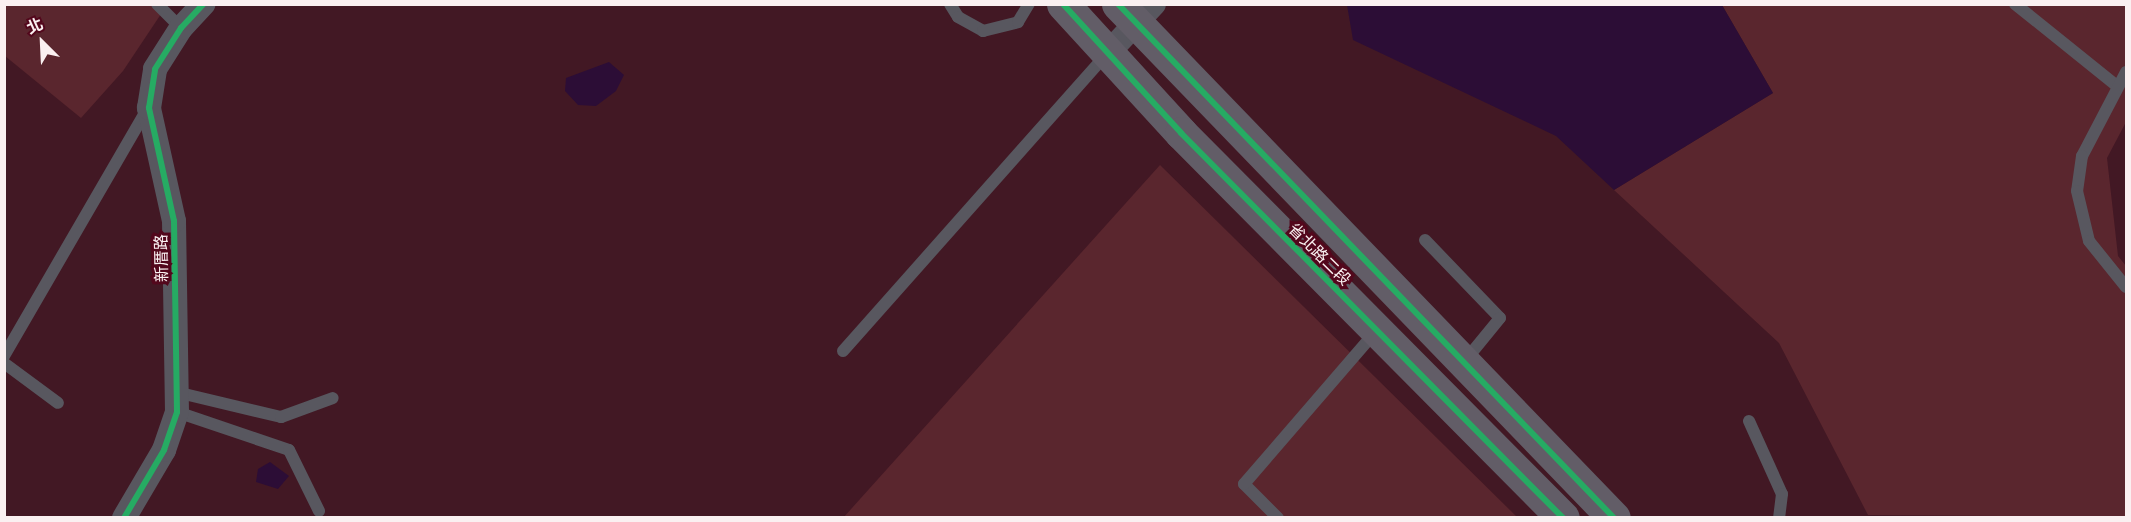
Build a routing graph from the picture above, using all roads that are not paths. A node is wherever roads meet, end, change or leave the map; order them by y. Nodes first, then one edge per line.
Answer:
1 (157, 4) edge
2 (203, 4) edge
3 (950, 4) edge
4 (1029, 4) edge
5 (1063, 4) edge
6 (2015, 4) edge
7 (1136, 10) edge
8 (181, 28) junction
9 (1107, 53) junction
10 (2127, 72) edge
11 (2117, 86) junction
12 (148, 108) junction
13 (1425, 240) dead end
14 (2127, 287) edge
15 (1377, 330) junction
16 (843, 351) dead end
17 (4, 356) edge
18 (4, 363) edge
19 (1464, 363) junction
20 (333, 398) dead end
21 (177, 402) junction
22 (58, 403) dead end
23 (1749, 421) dead end
24 (319, 511) dead end
25 (124, 518) edge
26 (1278, 518) edge
27 (1563, 518) edge
28 (1614, 518) edge
29 (1779, 518) edge

1 - 8 lane
2 - 8 street, 新厝路
3 - 4 lane
5 - 9 main road, 省北路二段
6 - 11 lane
7 - 9 street
7 - 19 main road, 省北路二段
8 - 12 street, 新厝路
9 - 15 main road, 省北路二段
9 - 16 lane
10 - 11 lane
11 - 14 lane
12 - 17 lane
12 - 21 street, 新厝路
13 - 19 lane
15 - 26 lane
15 - 27 main road, 省北路二段
18 - 22 lane
19 - 28 main road, 省北路二段
20 - 21 lane
21 - 24 lane
21 - 25 street, 新厝路
23 - 29 lane

